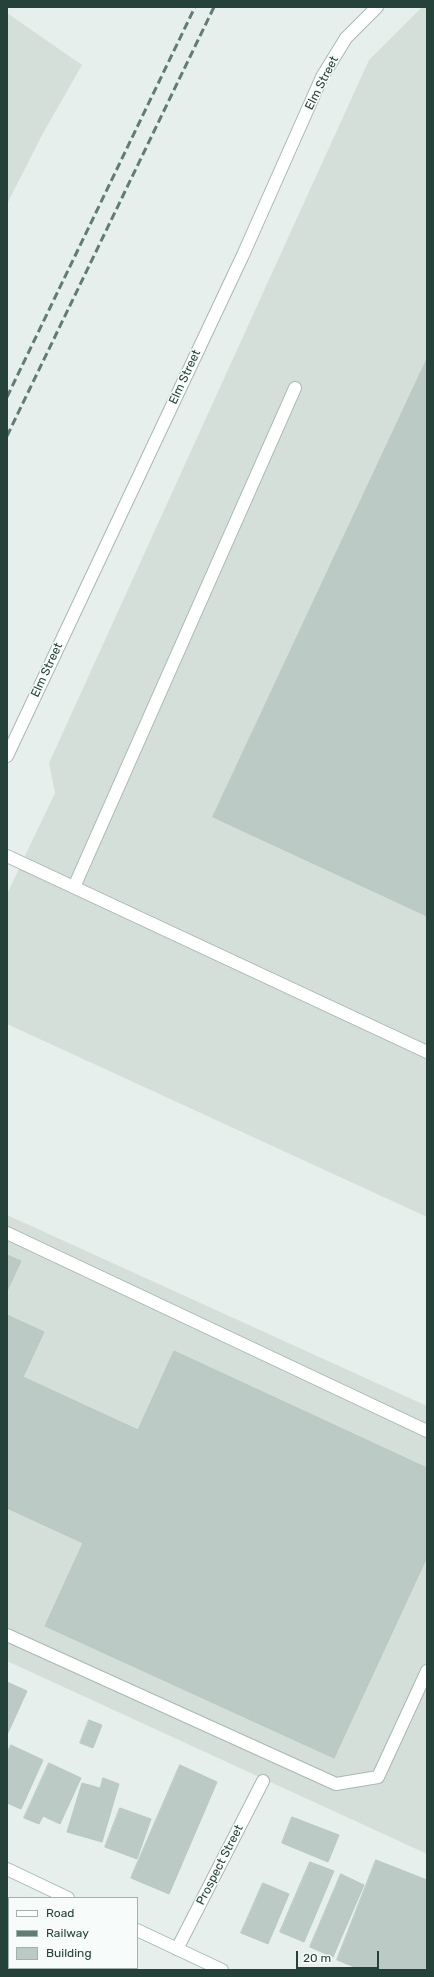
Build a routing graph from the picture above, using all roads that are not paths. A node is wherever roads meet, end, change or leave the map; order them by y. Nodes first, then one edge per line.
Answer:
1 (377, 7) edge
2 (295, 388) dead end
3 (7, 756) edge
4 (7, 856) edge
5 (74, 887) junction
6 (427, 1052) edge
7 (7, 1233) edge
8 (427, 1431) edge
9 (7, 1635) edge
10 (427, 1670) edge
11 (263, 1781) dead end
12 (7, 1869) edge
13 (66, 1897) edge
14 (138, 1930) edge
15 (177, 1949) junction
16 (222, 1970) edge

1 - 3 street, Elm Street
2 - 5 street
4 - 5 street
5 - 6 street
7 - 8 street
9 - 10 street
11 - 15 street, Prospect Street
12 - 13 street
14 - 15 street
15 - 16 street

